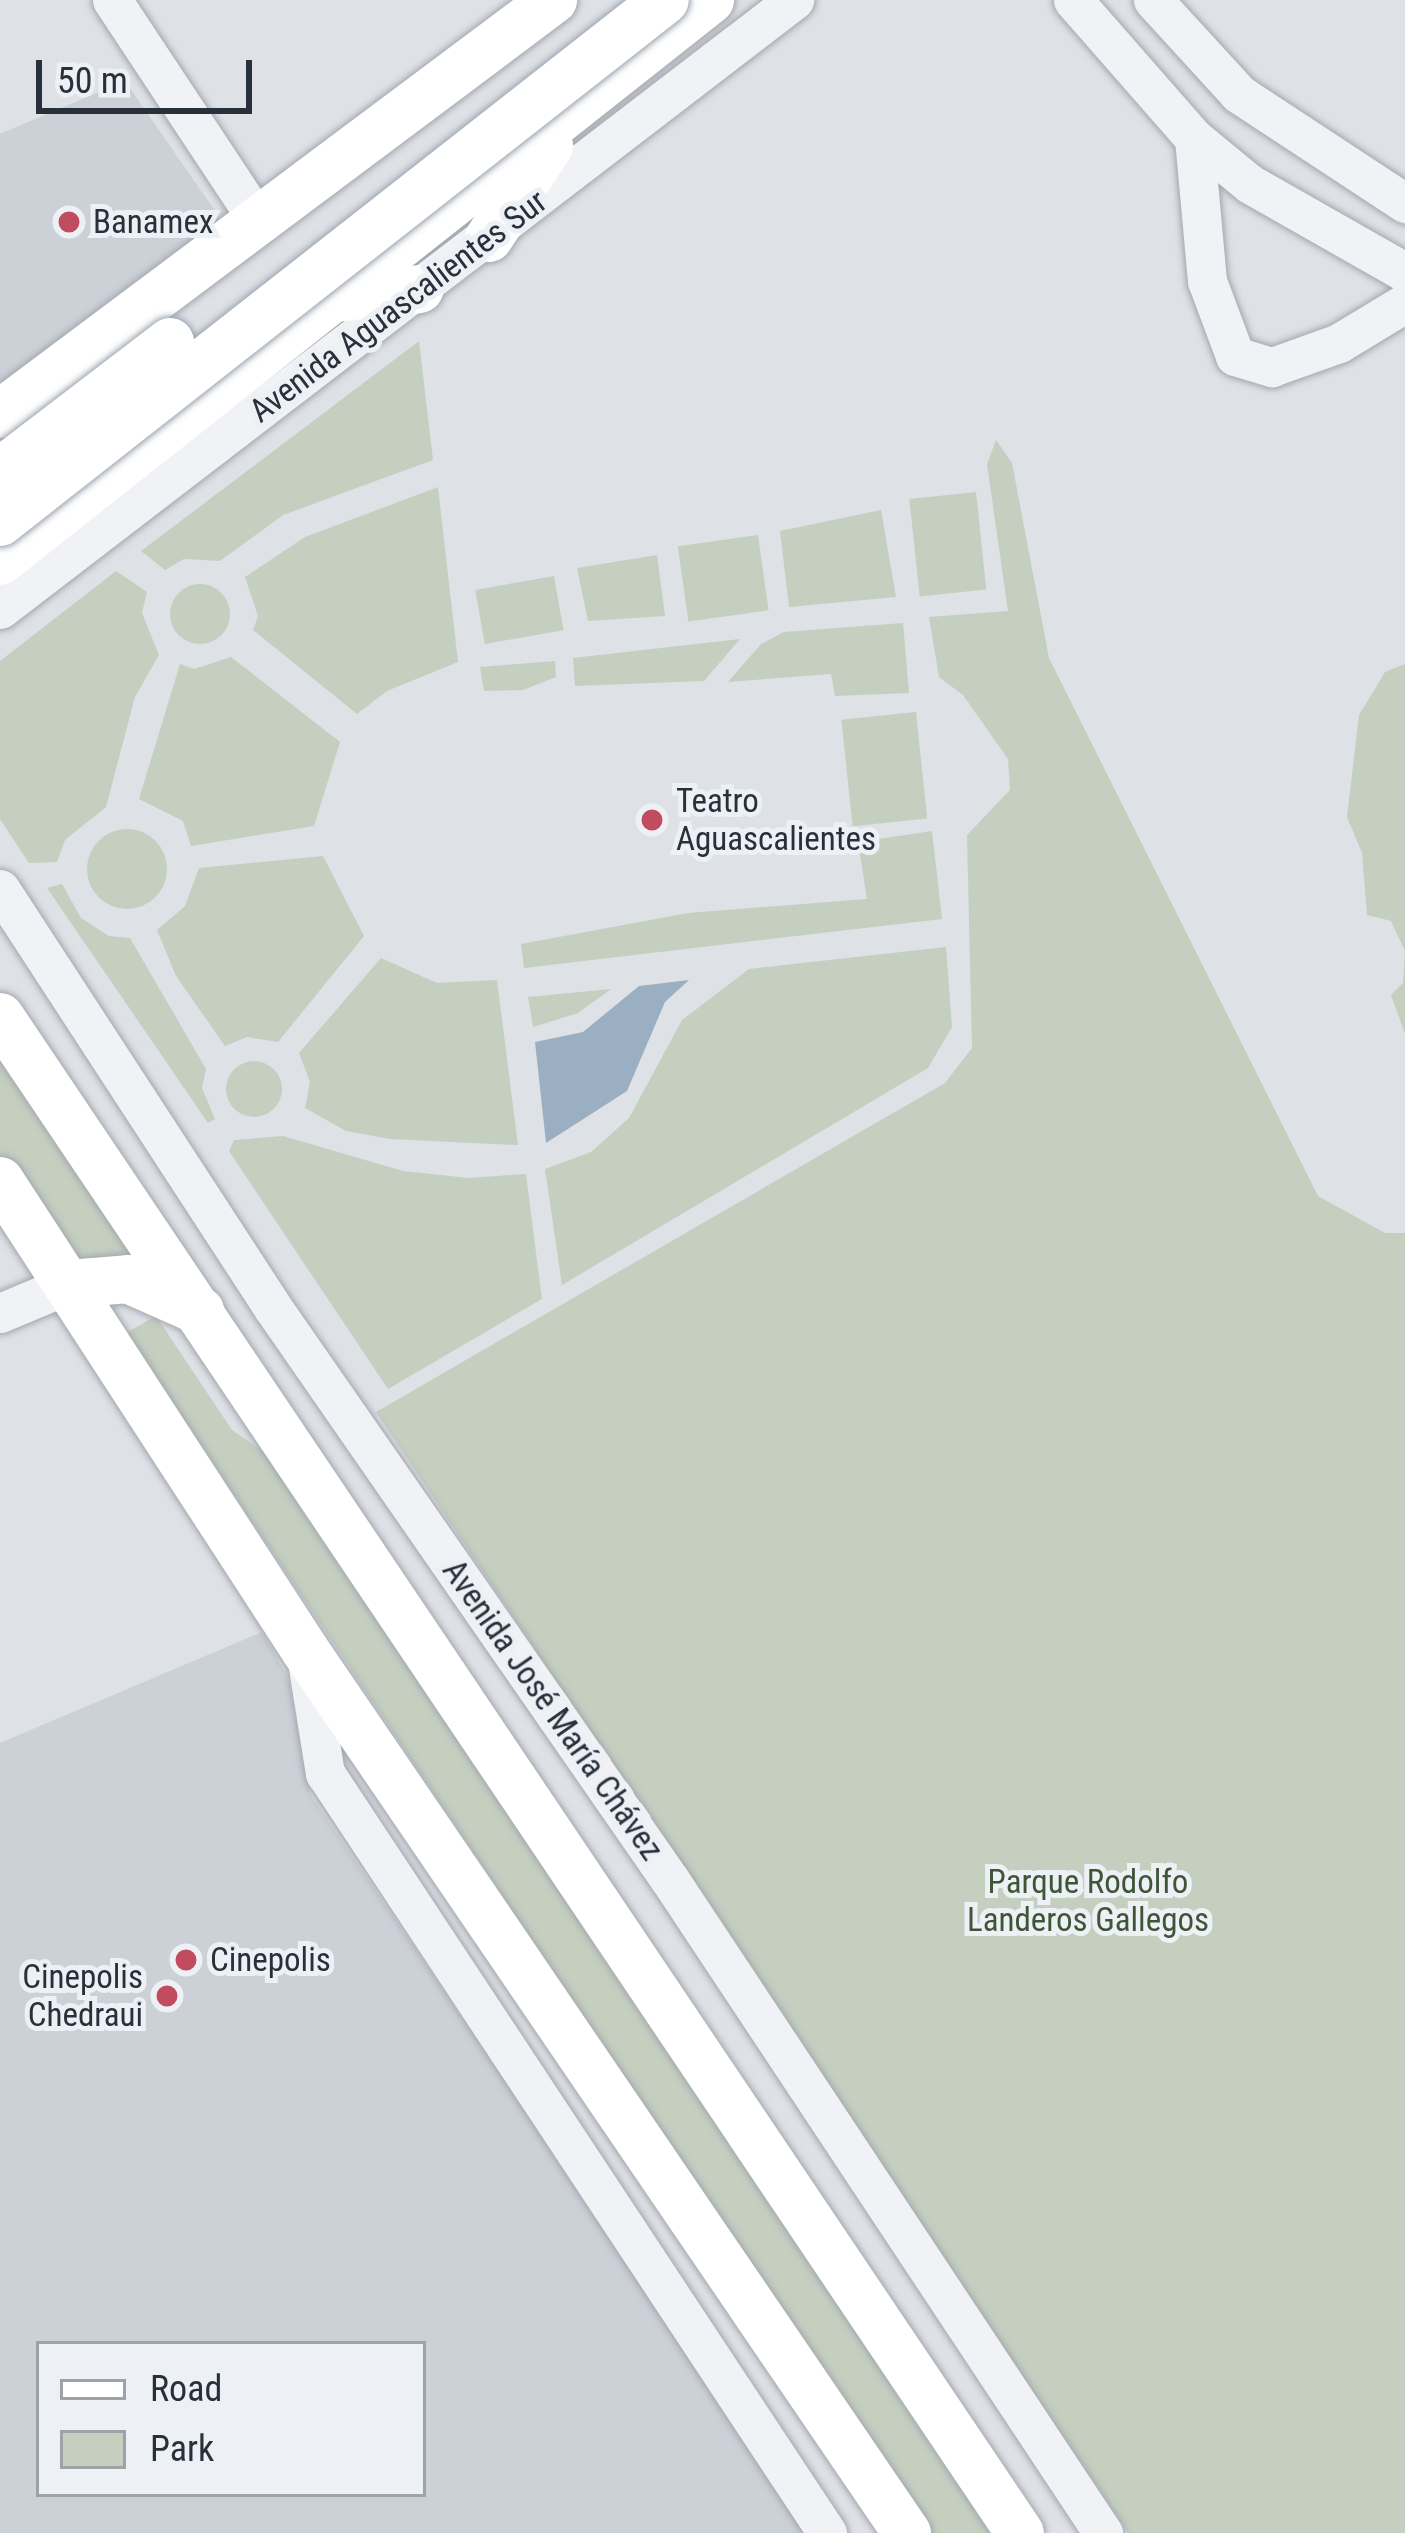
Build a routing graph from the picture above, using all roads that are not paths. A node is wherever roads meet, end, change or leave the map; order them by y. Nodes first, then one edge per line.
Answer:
1 (112, 0) edge
2 (609, 0) edge
3 (665, 0) edge
4 (710, 0) edge
5 (794, 0) edge
6 (1072, 0) edge
7 (1153, 0) edge
8 (550, 1) edge
9 (570, 113) junction
10 (1194, 137) junction
11 (1405, 203) edge
12 (257, 219) junction
13 (489, 238) junction
14 (1405, 272) edge
15 (420, 289) junction
16 (334, 298) junction
17 (1405, 303) edge
18 (40, 384) junction
19 (0, 414) edge
20 (0, 472) edge
21 (63, 512) junction
22 (0, 522) edge
23 (0, 561) edge
24 (0, 609) edge
25 (0, 889) edge
26 (0, 1017) edge
27 (0, 1181) edge
28 (69, 1284) junction
29 (273, 1308) junction
30 (0, 1313) edge
31 (215, 1329) junction
32 (350, 1416) junction
33 (301, 1456) junction
34 (305, 1650) junction
35 (827, 2533) edge
36 (907, 2533) edge
37 (1020, 2533) edge
38 (1102, 2533) edge

1 - 12 street
2 - 20 main road, bridge
3 - 22 main road, bridge
4 - 9 main road, Avenida Aguascalientes Sur
5 - 13 street, Avenida Aguascalientes Sur
6 - 10 street
7 - 11 street
8 - 12 main road
9 - 13 main road
9 - 16 main road, Avenida Aguascalientes Sur
10 - 14 street
10 - 17 street
12 - 18 main road
13 - 15 street, Avenida Aguascalientes Sur
15 - 16 main road
15 - 24 street, Avenida Aguascalientes Sur
16 - 21 main road, Avenida Aguascalientes Sur
18 - 19 main road
18 - 21 main road
21 - 23 main road, Avenida Aguascalientes Sur
25 - 29 street, Avenida José María Chávez
26 - 31 main road, Avenida José María Chávez
27 - 28 main road
28 - 30 street
28 - 31 main road
28 - 34 main road
29 - 31 street
29 - 32 street, Avenida José María Chávez
31 - 33 main road, Avenida José María Chávez
32 - 33 street
32 - 38 street, Avenida José María Chávez
33 - 37 main road, Avenida José María Chávez
34 - 35 street
34 - 36 main road

